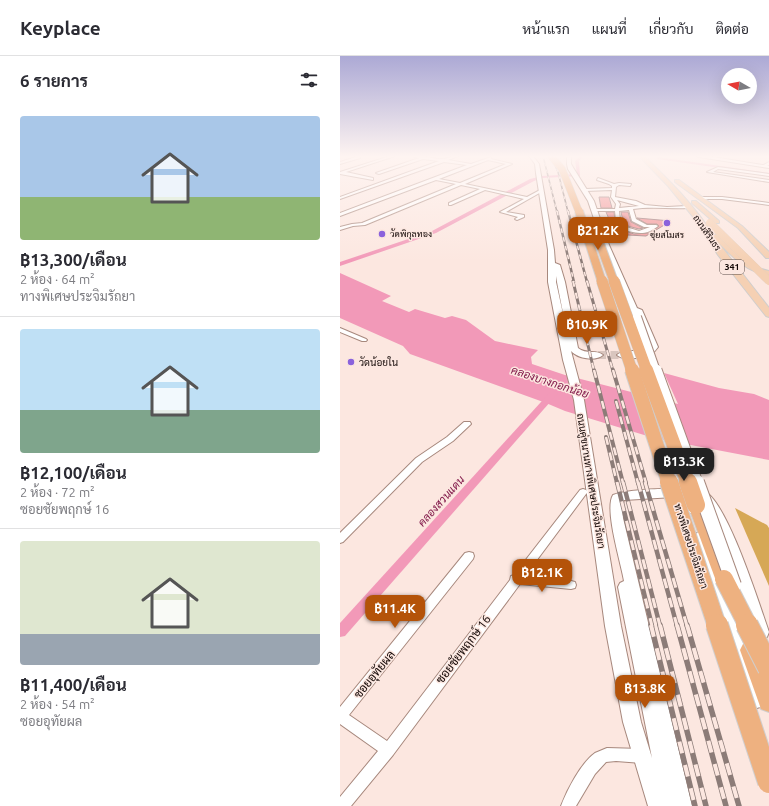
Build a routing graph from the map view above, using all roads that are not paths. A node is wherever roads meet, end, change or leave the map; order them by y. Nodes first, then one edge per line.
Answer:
1 (360, 191) edge
2 (404, 191) edge
3 (444, 191) edge
4 (480, 191) edge
5 (495, 191) edge
6 (541, 191) joint
7 (571, 191) edge
8 (579, 191) edge
9 (586, 191) edge
10 (613, 191) edge
11 (678, 191) edge
12 (680, 191) edge
13 (685, 191) edge
14 (688, 191) edge
15 (340, 198) edge
16 (527, 198) junction
17 (614, 198) junction
18 (701, 198) junction
19 (450, 204) dead end
20 (769, 204) edge
21 (645, 206) junction
22 (687, 207) junction
23 (631, 209) junction
24 (340, 210) edge
25 (595, 210) junction
26 (617, 210) junction
27 (349, 212) junction
28 (340, 216) edge
29 (517, 219) dead end
30 (618, 220) junction
31 (634, 220) junction
32 (710, 223) junction
33 (740, 227) junction
34 (340, 229) edge
35 (606, 245) junction
36 (769, 245) edge
37 (551, 250) junction
38 (769, 256) edge
39 (769, 273) edge
40 (769, 281) edge
41 (768, 308) edge
42 (340, 330) edge
43 (364, 340) dead end
44 (598, 355) tunnel mouth
45 (622, 355) tunnel mouth
46 (467, 424) dead end
47 (583, 492) dead end
48 (340, 539) edge
49 (469, 556) dead end
50 (515, 579) junction
51 (724, 579) junction
52 (571, 585) dead end
53 (769, 664) edge
54 (769, 668) edge
55 (769, 698) edge
56 (769, 702) edge
57 (340, 716) edge
58 (769, 749) edge
59 (388, 750) junction
60 (642, 756) junction
61 (769, 782) edge
62 (342, 806) edge
63 (568, 806) edge
64 (658, 806) edge
65 (671, 806) edge
66 (682, 806) edge

1 - 15 street
2 - 27 street
3 - 34 street
4 - 19 street
5 - 16 street
6 - 16 street
6 - 37 main road, ถนนคู่ขนานทางพิเศษประจิมรัถยา
7 - 61 highway, ทางพิเศษประจิมรัถยา, bridge
8 - 51 highway, ทางพิเศษประจิมรัถยา, bridge
9 - 25 main road
10 - 17 street
11 - 22 main road, ถนนสิรินธร / 341
12 - 32 main road
13 - 32 main road, ถนนสิรินธร / 341
14 - 18 main road
16 - 29 street
17 - 21 street
17 - 26 street
18 - 20 street
18 - 33 main road
21 - 22 street
21 - 23 street
22 - 32 main road, ถนนสิรินธร / 341
23 - 26 street
23 - 31 street
24 - 27 street
25 - 26 street
25 - 35 main road
26 - 30 street
27 - 28 street
30 - 31 street
30 - 31 street
32 - 39 main road, ถนนสิรินธร / 341
32 - 39 main road
32 - 40 main road, bridge
32 - 41 main road, ถนนสิรินธร / 341
33 - 36 main road
33 - 38 main road
35 - 45 main road
35 - 55 main road, bridge
37 - 44 main road
37 - 60 main road, ถนนคู่ขนานทางพิเศษประจิมรัถยา
42 - 43 street
46 - 48 street
47 - 50 street, ซอยชัยพฤกษ์ 16
49 - 57 street, ซอยอุทัยผล
50 - 52 street
50 - 59 street, ซอยชัยพฤกษ์ 16
51 - 54 highway, bridge
51 - 56 highway, ทางพิเศษประจิมรัถยา, bridge
53 - 65 main road
57 - 59 street, ซอยอุทัยผล
58 - 66 main road
59 - 62 street, ซอยชัยพฤกษ์ 16
60 - 63 street
60 - 64 main road, ถนนคู่ขนานทางพิเศษประจิมรัถยา

